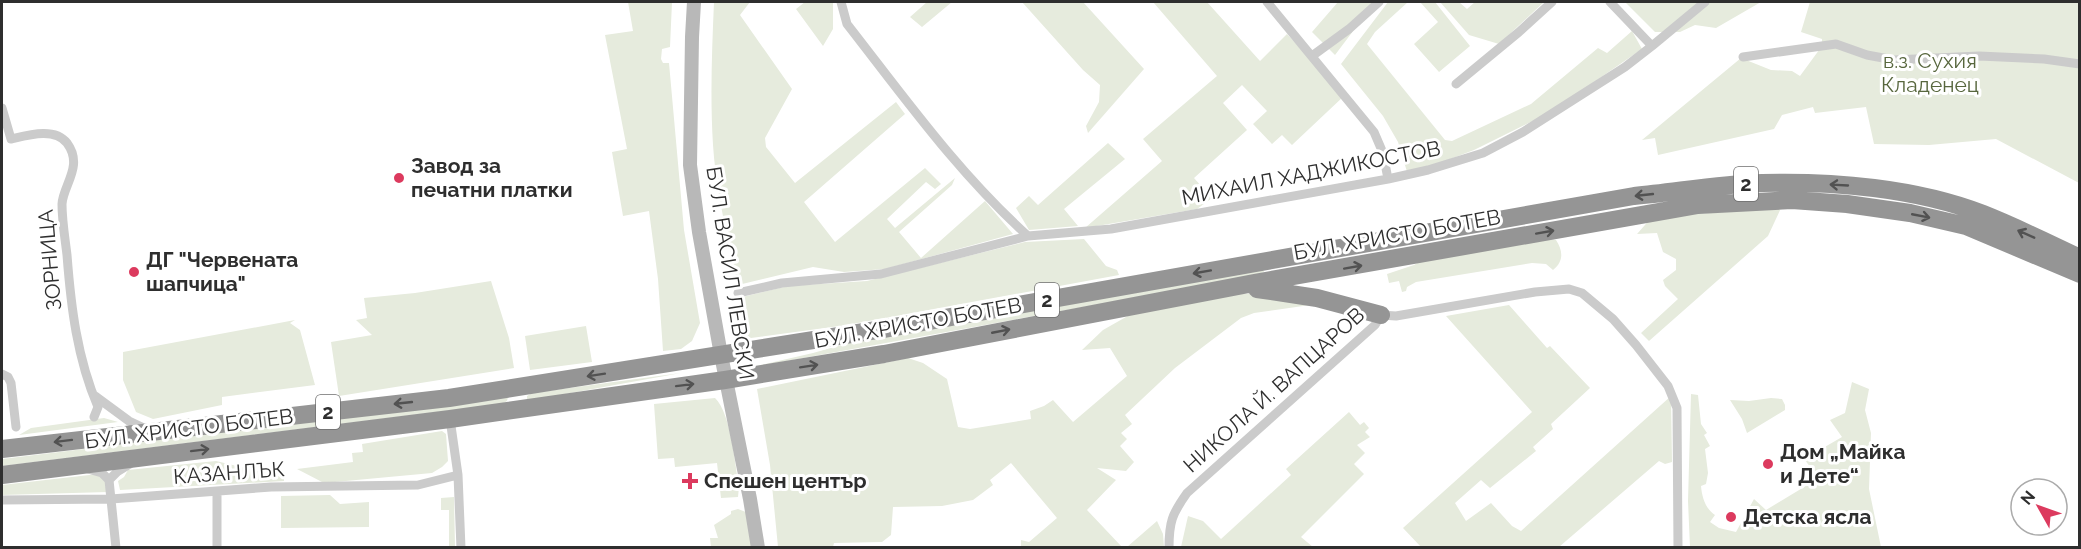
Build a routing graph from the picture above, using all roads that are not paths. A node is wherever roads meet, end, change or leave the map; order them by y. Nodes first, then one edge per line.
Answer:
1 (694, 2) edge
2 (841, 2) edge
3 (1267, 2) edge
4 (1378, 2) edge
5 (1552, 2) edge
6 (1610, 2) edge
7 (1706, 2) edge
8 (1652, 46) junction
9 (1312, 56) junction
10 (1743, 57) dead end
11 (2079, 64) edge
12 (1456, 84) dead end
13 (2, 108) edge
14 (6, 140) edge
15 (1388, 179) junction
16 (1028, 236) junction
17 (1296, 255) junction
18 (2079, 258) edge
19 (1259, 261) junction
20 (1328, 270) junction
21 (2079, 274) edge
22 (1275, 279) junction
23 (1232, 287) junction
24 (1290, 292) junction
25 (738, 293) dead end
26 (1317, 298) junction
27 (1382, 315) junction
28 (721, 355) junction
29 (2, 374) edge
30 (725, 380) junction
31 (511, 389) junction
32 (93, 394) junction
33 (512, 410) junction
34 (94, 417) dead end
35 (450, 419) junction
36 (16, 427) dead end
37 (151, 431) junction
38 (2, 449) edge
39 (142, 457) junction
40 (77, 465) junction
41 (2, 475) edge
42 (458, 475) junction
43 (108, 480) junction
44 (217, 492) junction
45 (111, 499) junction
46 (2, 500) edge
47 (116, 548) edge
48 (217, 548) edge
49 (461, 548) edge
50 (758, 548) edge
51 (1169, 548) edge
52 (1678, 548) edge

1 - 28 main road, БУЛ. ВАСИЛ ЛЕВСКИ
2 - 16 street
3 - 9 street
4 - 9 street
5 - 12 street
6 - 8 street
7 - 8 street, МИХАИЛ ХАДЖИКОСТОВ
8 - 15 street, МИХАИЛ ХАДЖИКОСТОВ
9 - 15 street
10 - 11 street
13 - 14 street, ЗОРНИЦА
14 - 32 street, ЗОРНИЦА
15 - 16 street, МИХАИЛ ХАДЖИКОСТОВ
16 - 25 street, МИХАИЛ ХАДЖИКОСТОВ
18 -> 17 highway, БУЛ. ХРИСТО БОТЕВ / 2
17 - 19 highway, БУЛ. ХРИСТО БОТЕВ / 2
17 - 22 highway
19 - 22 highway
19 -> 28 highway, БУЛ. ХРИСТО БОТЕВ / 2
20 -> 21 highway, БУЛ. ХРИСТО БОТЕВ / 2
20 - 22 highway, БУЛ. ХРИСТО БОТЕВ / 2
20 - 26 highway
22 - 23 highway, БУЛ. ХРИСТО БОТЕВ / 2
22 - 24 highway
23 - 24 highway
30 -> 23 highway, БУЛ. ХРИСТО БОТЕВ / 2
24 - 26 highway
26 - 27 highway
27 - 51 street, НИКОЛА Й. ВАПЦАРОВ
27 - 52 street, НИКОЛА Й. ВАПЦАРОВ
28 - 30 main road, БУЛ. ВАСИЛ ЛЕВСКИ
28 -> 31 highway, БУЛ. ХРИСТО БОТЕВ / 2
29 - 36 street
33 -> 30 highway, БУЛ. ХРИСТО БОТЕВ / 2
30 - 50 main road, БУЛ. ВАСИЛ ЛЕВСКИ
31 - 33 highway
31 -> 37 highway, БУЛ. ХРИСТО БОТЕВ / 2
32 - 34 street, ЗОРНИЦА
32 - 37 street
33 - 35 highway, БУЛ. ХРИСТО БОТЕВ / 2
39 -> 35 highway, БУЛ. ХРИСТО БОТЕВ / 2
35 - 42 street
37 -> 38 highway, БУЛ. ХРИСТО БОТЕВ / 2
39 - 40 highway, БУЛ. ХРИСТО БОТЕВ / 2
39 - 43 street
40 - 41 highway, БУЛ. ХРИСТО БОТЕВ / 2
40 - 43 street
42 - 44 street, КАЗАНЛЪК
42 - 49 street
43 - 45 street
44 - 45 street, КАЗАНЛЪК
44 - 48 street
45 - 46 street, КАЗАНЛЪК
45 - 47 street

